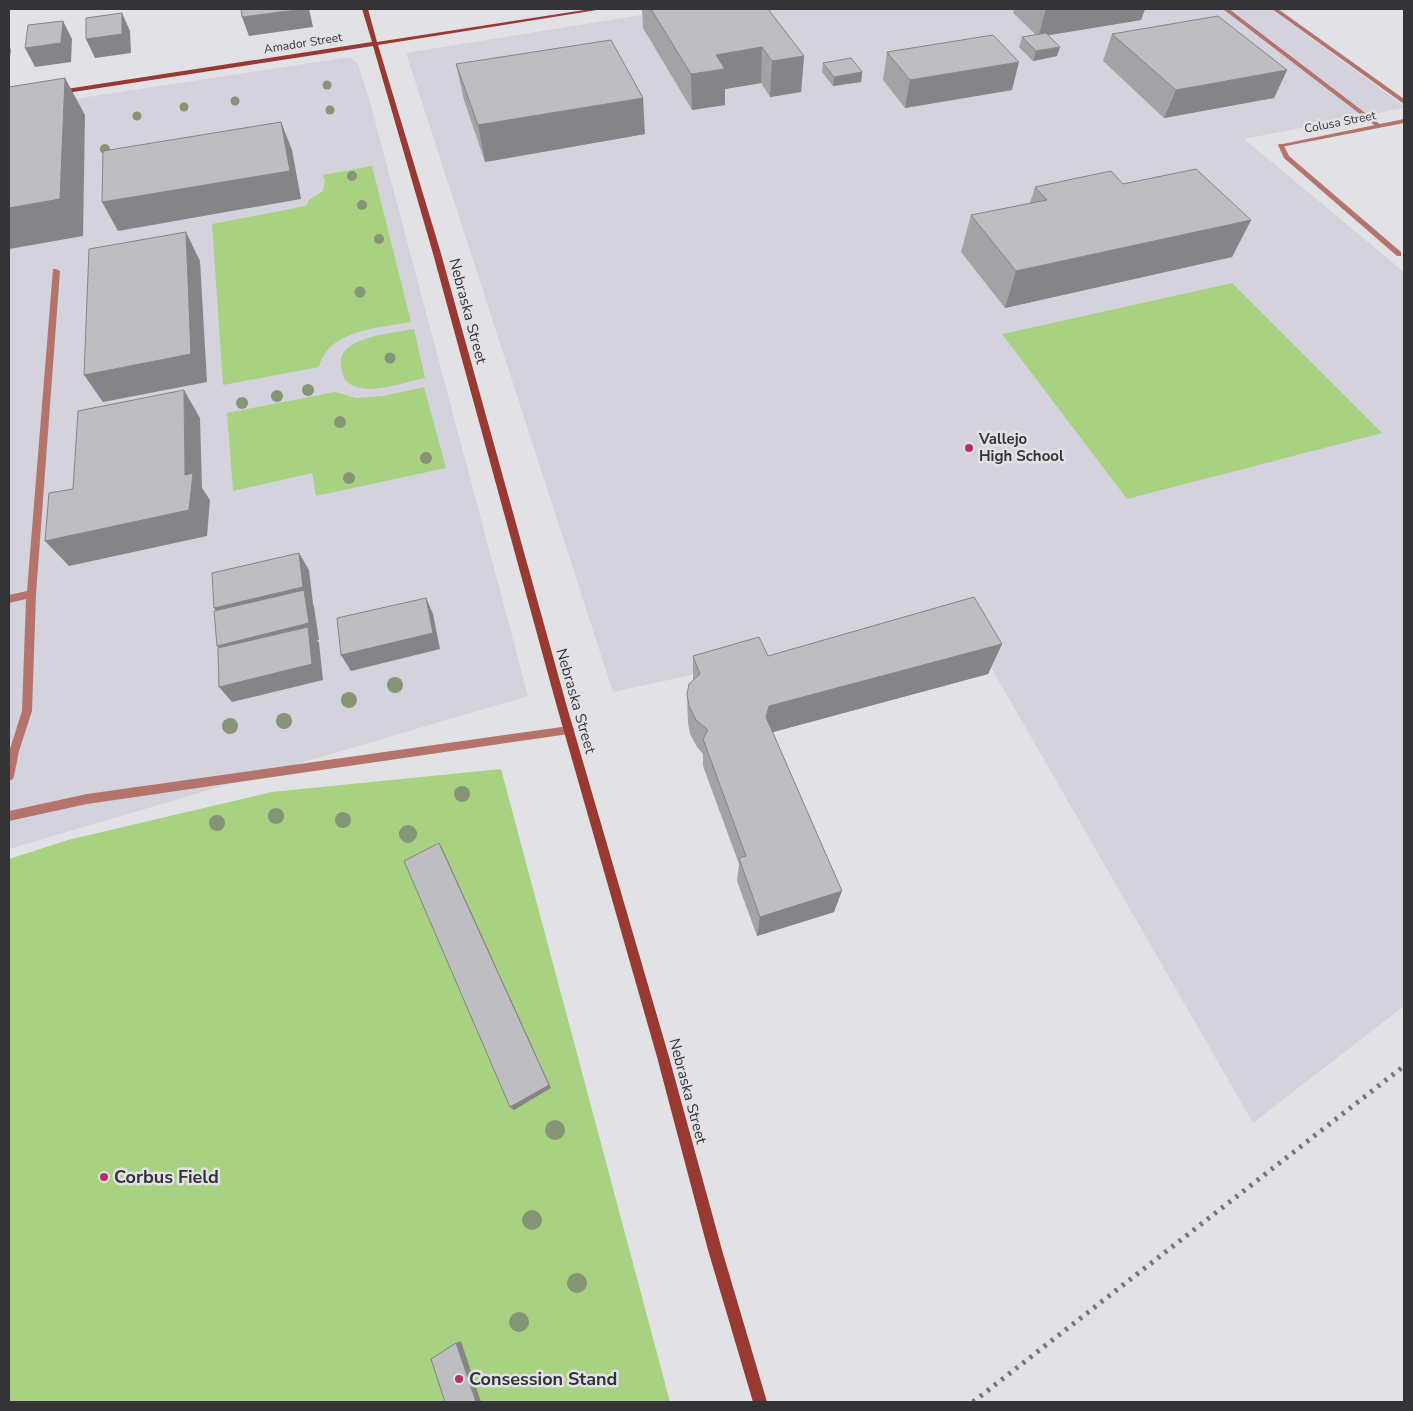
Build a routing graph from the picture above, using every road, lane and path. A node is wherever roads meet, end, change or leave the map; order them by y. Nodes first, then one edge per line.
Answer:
1 (365, 9) edge
2 (600, 9) edge
3 (1226, 9) edge
4 (1275, 9) edge
5 (374, 44) junction
6 (48, 94) edge
7 (1404, 102) edge
8 (1404, 121) edge
9 (1379, 126) junction
10 (1399, 254) dead end
11 (56, 271) dead end
12 (31, 594) junction
13 (9, 599) edge
14 (569, 730) junction
15 (9, 776) edge
16 (9, 816) edge
17 (760, 1402) edge

1 - 5 street, Nebraska Street
2 - 5 street, Amador Street
3 - 9 street
4 - 7 street
5 - 6 street, Amador Street
5 - 14 street, Nebraska Street
8 - 9 street, Colusa Street
9 - 10 street, Colusa Street
11 - 12 street
12 - 13 street
12 - 15 street
14 - 16 street
14 - 17 street, Nebraska Street

